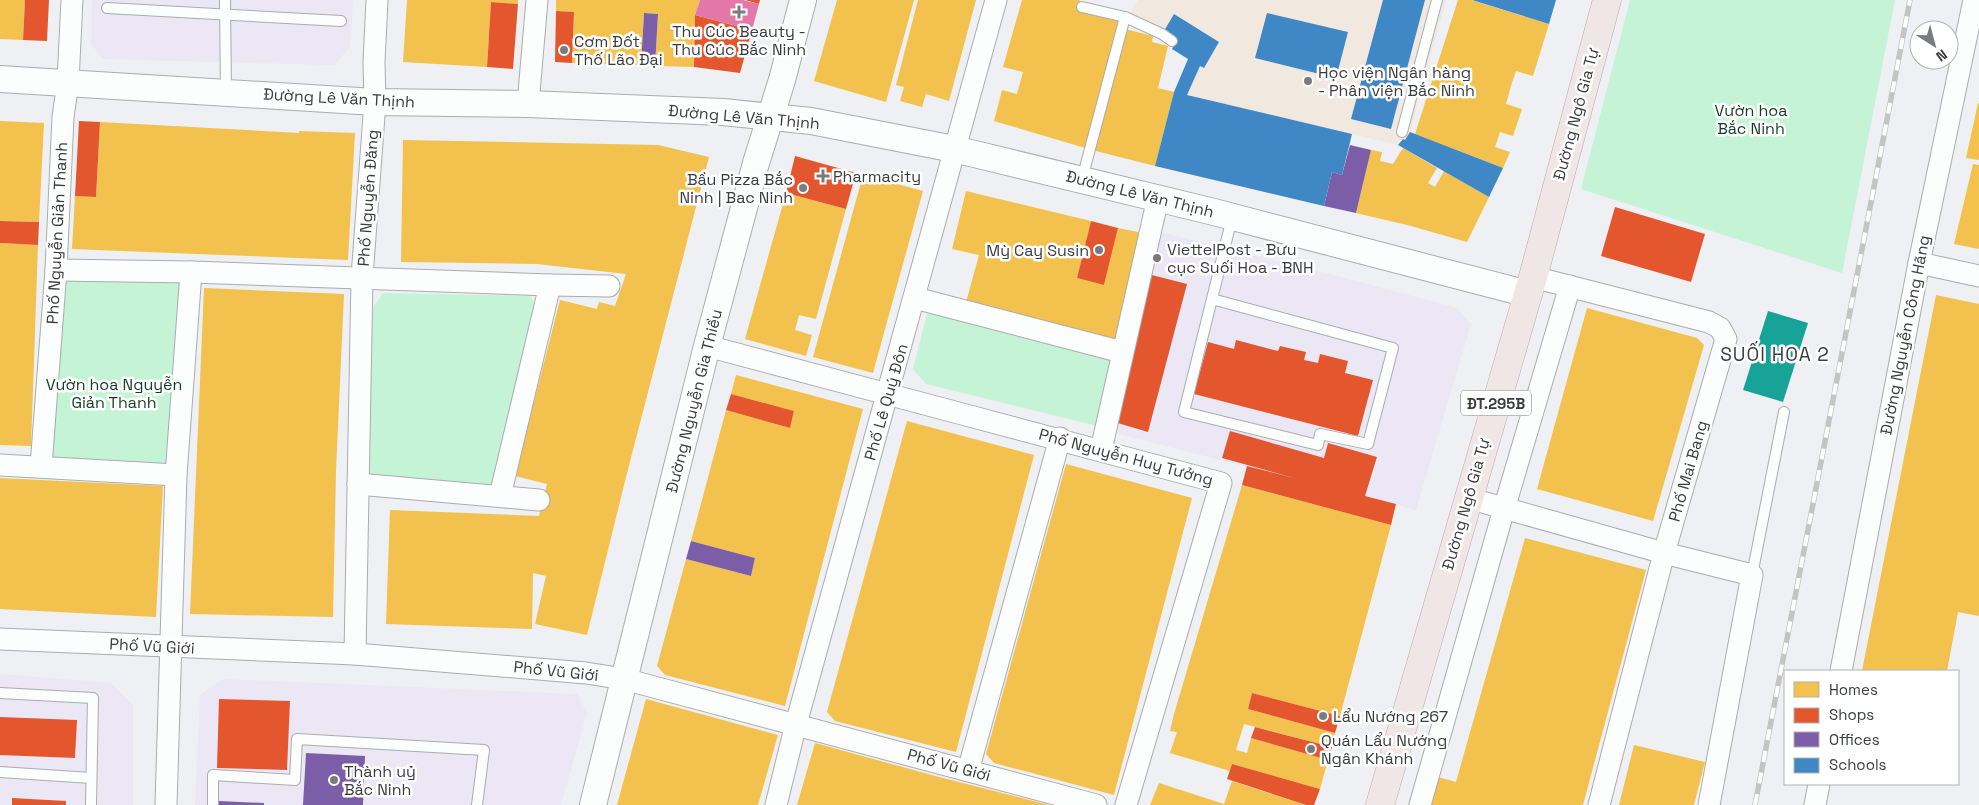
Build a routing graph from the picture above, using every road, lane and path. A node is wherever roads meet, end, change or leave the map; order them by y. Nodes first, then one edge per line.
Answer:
1 (72, 0) edge
2 (225, 0) edge
3 (377, 0) edge
4 (537, 0) edge
5 (804, 0) edge
6 (996, 0) edge
7 (1437, 0) edge
8 (1607, 0) edge
9 (1974, 0) edge
10 (108, 8) dead end
11 (1082, 8) dead end
12 (1979, 11) edge
13 (226, 15) junction
14 (1125, 18) junction
15 (341, 21) dead end
16 (1967, 31) junction
17 (1172, 41) dead end
18 (0, 79) edge
19 (68, 82) junction
20 (226, 92) junction
21 (375, 102) junction
22 (528, 104) junction
23 (770, 116) junction
24 (1402, 132) dead end
25 (954, 149) junction
26 (1082, 180) junction
27 (1158, 198) junction
28 (1232, 217) junction
29 (1919, 263) junction
30 (56, 270) junction
31 (191, 272) junction
32 (1979, 276) edge
33 (362, 277) junction
34 (550, 285) junction
35 (610, 286) dead end
36 (1530, 286) junction
37 (1570, 286) junction
38 (915, 298) junction
39 (1212, 299) junction
40 (707, 346) junction
41 (1122, 352) junction
42 (888, 396) junction
43 (1784, 412) dead end
44 (1060, 438) junction
45 (1101, 450) junction
46 (0, 465) edge
47 (41, 466) junction
48 (176, 476) junction
49 (358, 484) junction
50 (500, 496) junction
51 (1468, 498) junction
52 (540, 500) dead end
53 (1504, 509) junction
54 (1664, 553) junction
55 (1752, 575) junction
56 (0, 639) edge
57 (171, 648) junction
58 (355, 654) junction
59 (1841, 670) edge
60 (624, 679) junction
61 (0, 693) edge
62 (796, 724) junction
63 (968, 770) junction
64 (0, 772) edge
65 (91, 778) junction
66 (1819, 785) edge
67 (91, 805) edge
68 (166, 805) edge
69 (213, 805) edge
70 (477, 805) edge
71 (593, 805) edge
72 (776, 805) edge
73 (1096, 805) edge
74 (1126, 805) edge
75 (1380, 805) edge
76 (1420, 805) edge
77 (1599, 805) edge
78 (1709, 805) edge
79 (1815, 805) edge

1 - 19 street, Phố Nguyễn Giản Thanh
2 - 13 lane
3 - 21 street, Phố Nguyễn Đăng
4 - 22 street
5 - 23 street, Đường Nguyễn Gia Thiều
6 - 25 street, Phố Lê Quý Đôn
7 - 24 lane
8 - 36 main road, Đường Ngô Gia Tự / ĐT.295B
9 - 16 street, Đường Nguyễn Công Hãng
10 - 13 lane
11 - 14 lane
12 - 16 street
13 - 15 lane
13 - 20 lane
14 - 17 lane
14 - 26 lane
16 - 29 street, Đường Nguyễn Công Hãng
18 - 19 street, Đường Lê Văn Thịnh
19 - 20 street, Đường Lê Văn Thịnh
19 - 30 street, Phố Nguyễn Giản Thanh
20 - 21 street, Đường Lê Văn Thịnh
21 - 22 street, Đường Lê Văn Thịnh
21 - 33 street, Phố Nguyễn Đăng
22 - 23 street, Đường Lê Văn Thịnh
23 - 25 street, Đường Lê Văn Thịnh
23 - 40 street, Đường Nguyễn Gia Thiều
25 - 26 street, Đường Lê Văn Thịnh
25 - 38 street, Phố Lê Quý Đôn
26 - 27 street, Đường Lê Văn Thịnh
27 - 28 street, Đường Lê Văn Thịnh
27 - 41 street
28 - 36 street, Đường Lê Văn Thịnh
28 - 39 lane
29 - 32 street
29 - 59 street, Đường Nguyễn Công Hãng
30 - 31 street
30 - 47 street, Phố Nguyễn Giản Thanh
31 - 33 street
31 - 48 street
33 - 34 street, Phố Nguyễn Đăng
33 - 49 street, Phố Nguyễn Đăng
34 - 35 street, Phố Nguyễn Đăng
34 - 50 street
36 - 37 street, Phố Mai Bang
36 - 51 main road, Đường Ngô Gia Tự / ĐT.295B
37 - 53 street
37 - 54 street, Phố Mai Bang
38 - 41 street
38 - 42 street, Phố Lê Quý Đôn
39 - 39 lane
40 - 42 street, Phố Nguyễn Huy Tưởng
40 - 60 street, Đường Nguyễn Gia Thiều
41 - 45 street
42 - 44 street, Phố Nguyễn Huy Tưởng
42 - 62 street, Phố Lê Quý Đôn
43 - 55 lane
44 - 45 street, Phố Nguyễn Huy Tưởng
44 - 63 street
45 - 74 street, Phố Nguyễn Huy Tưởng
46 - 47 street
47 - 48 street
48 - 57 street
49 - 50 street
49 - 58 street, Phố Nguyễn Đăng
50 - 52 street
51 - 53 street
51 - 75 main road, Đường Ngô Gia Tự / ĐT.295B
53 - 54 street
53 - 76 street
54 - 55 street
54 - 77 street, Phố Mai Bang
55 - 78 street
56 - 57 street, Phố Vũ Giới
57 - 58 street, Phố Vũ Giới
57 - 68 street
58 - 60 street, Phố Vũ Giới
60 - 62 street, Phố Vũ Giới
60 - 71 street, Đường Nguyễn Gia Thiều
61 - 65 lane
62 - 63 street, Phố Vũ Giới
62 - 72 street, Phố Lê Quý Đôn
63 - 73 street, Phố Vũ Giới
64 - 65 lane
65 - 67 lane
66 - 79 street
69 - 70 lane

